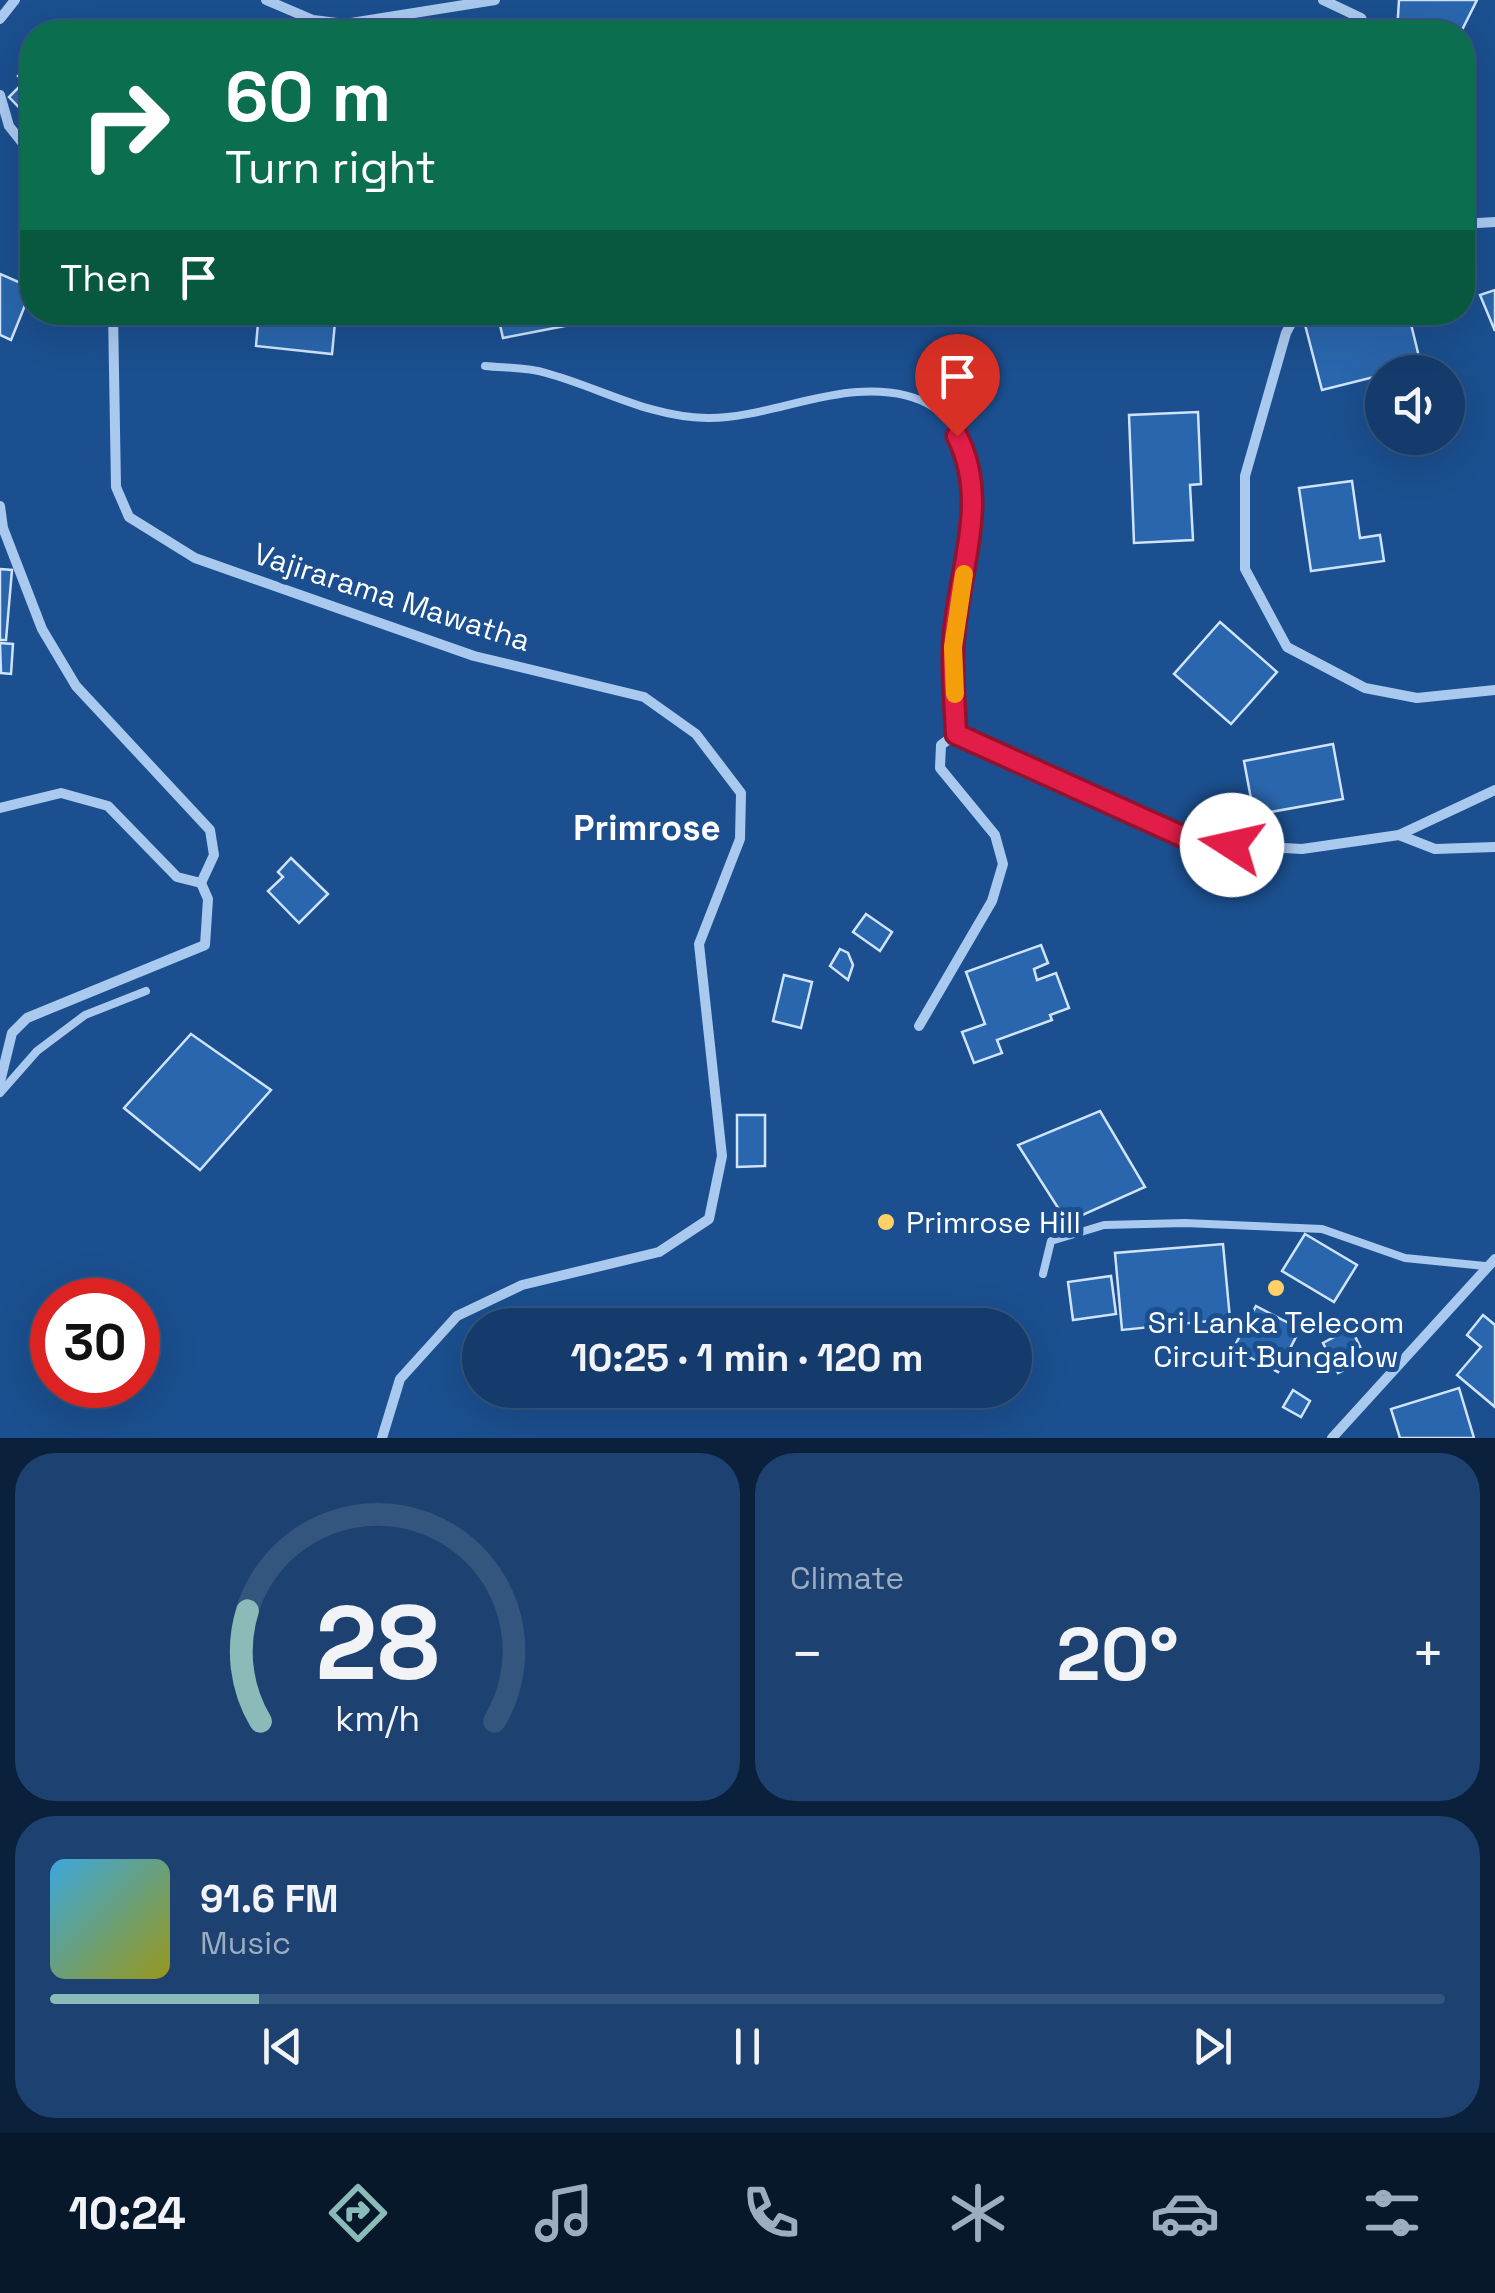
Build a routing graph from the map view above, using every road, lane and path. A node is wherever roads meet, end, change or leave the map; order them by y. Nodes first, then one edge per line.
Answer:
1 (15, 0) edge
2 (266, 0) edge
3 (495, 0) edge
4 (1323, 0) edge
5 (0, 19) edge
6 (313, 20) edge
7 (369, 20) edge
8 (1362, 20) edge
9 (0, 95) edge
10 (20, 139) edge
11 (113, 325) edge
12 (1290, 325) edge
13 (486, 366) dead end
14 (0, 506) edge
15 (1495, 690) edge
16 (956, 734) junction
17 (1495, 790) edge
18 (0, 808) edge
19 (1399, 836) junction
20 (1495, 847) edge
21 (201, 883) junction
22 (146, 991) dead end
23 (919, 1026) dead end
24 (0, 1082) edge
25 (0, 1093) edge
26 (1490, 1263) edge
27 (1043, 1274) dead end
28 (382, 1438) edge
29 (1332, 1438) edge

1 - 5 street
2 - 6 street
3 - 7 street
4 - 8 street
9 - 10 street
11 - 28 street, Vajirarama Mawatha
12 - 15 street
13 - 16 lane
14 - 21 street
16 - 19 street
16 - 23 street
17 - 19 street
18 - 21 street
19 - 20 street
21 - 24 street
22 - 25 lane
26 - 27 lane
26 - 29 street

